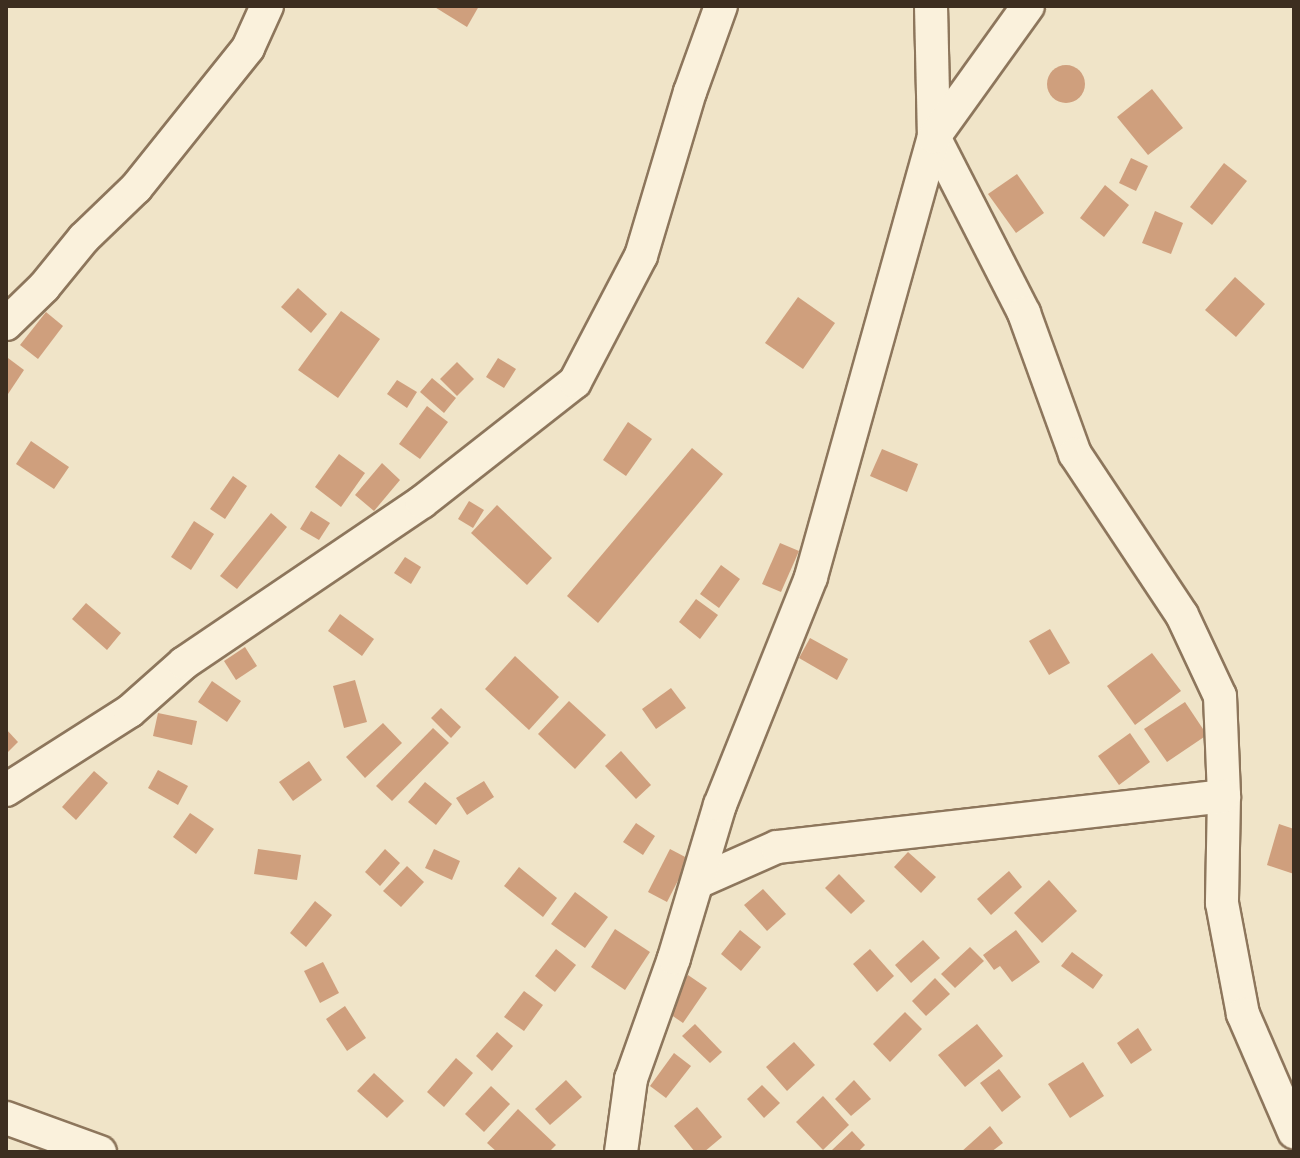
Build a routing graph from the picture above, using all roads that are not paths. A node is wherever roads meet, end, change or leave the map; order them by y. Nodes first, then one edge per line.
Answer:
1 (267, 6) edge
2 (721, 6) edge
3 (931, 6) edge
4 (1028, 6) edge
5 (934, 137) junction
6 (6, 324) edge
7 (6, 790) edge
8 (1224, 796) junction
9 (698, 882) junction
10 (6, 1118) edge
11 (1294, 1132) edge
12 (100, 1152) edge
13 (621, 1152) edge

1 - 6 street
2 - 7 street
3 - 5 street
4 - 5 street
5 - 8 street
5 - 9 street
8 - 9 street
8 - 11 street
9 - 13 street
10 - 12 street

